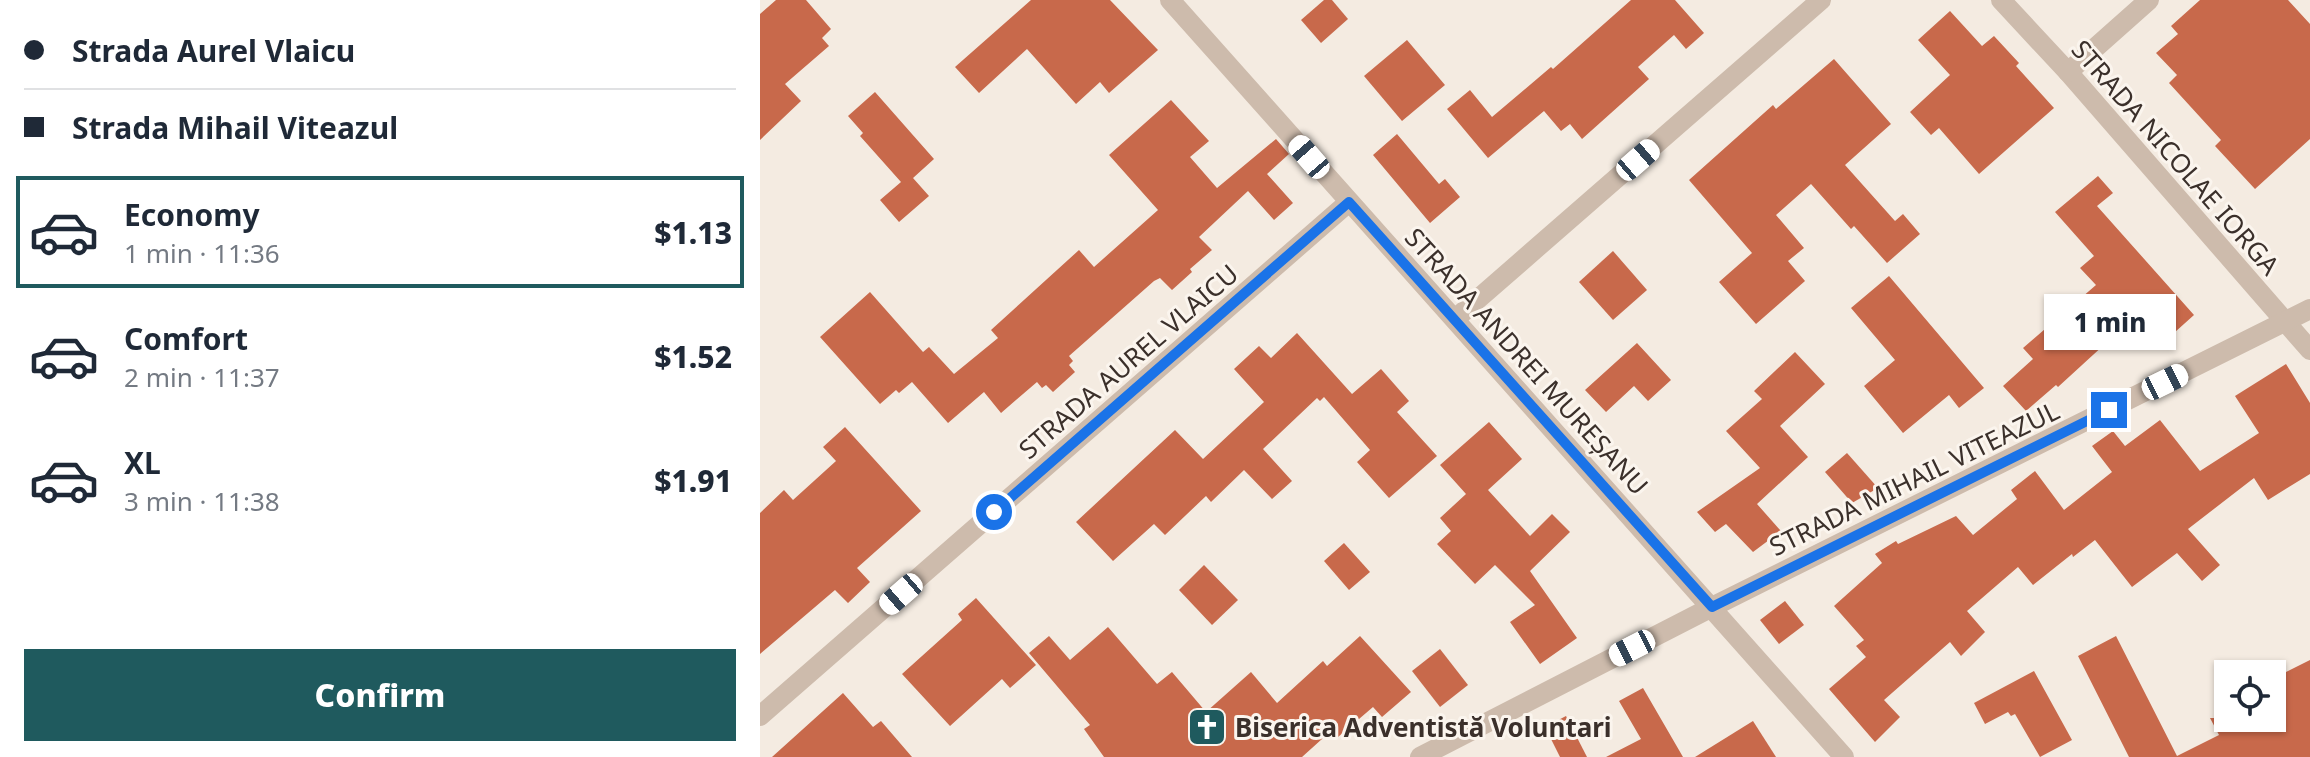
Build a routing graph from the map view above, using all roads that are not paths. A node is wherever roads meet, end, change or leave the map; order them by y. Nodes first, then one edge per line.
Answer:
1 (1170, 0) edge
2 (1821, 0) edge
3 (2001, 0) edge
4 (2149, 0) edge
5 (2068, 72) junction
6 (1349, 202) junction
7 (2310, 309) edge
8 (1455, 319) junction
9 (2285, 321) junction
10 (2310, 350) edge
11 (1712, 607) junction
12 (760, 716) edge
13 (1420, 757) edge
14 (1844, 757) edge

1 - 6 street, STRADA ANDREI MUREȘANU
2 - 8 street
3 - 5 street, STRADA NICOLAE IORGA
4 - 5 street
5 - 9 street, STRADA NICOLAE IORGA
6 - 8 street, STRADA ANDREI MUREȘANU
6 - 12 street, STRADA AUREL VLAICU
7 - 9 street, STRADA MIHAIL VITEAZUL
8 - 11 street, STRADA ANDREI MUREȘANU
9 - 10 street, STRADA NICOLAE IORGA
9 - 11 street, STRADA MIHAIL VITEAZUL
11 - 13 street, STRADA MIHAIL VITEAZUL
11 - 14 street, STRADA ANDREI MUREȘANU

